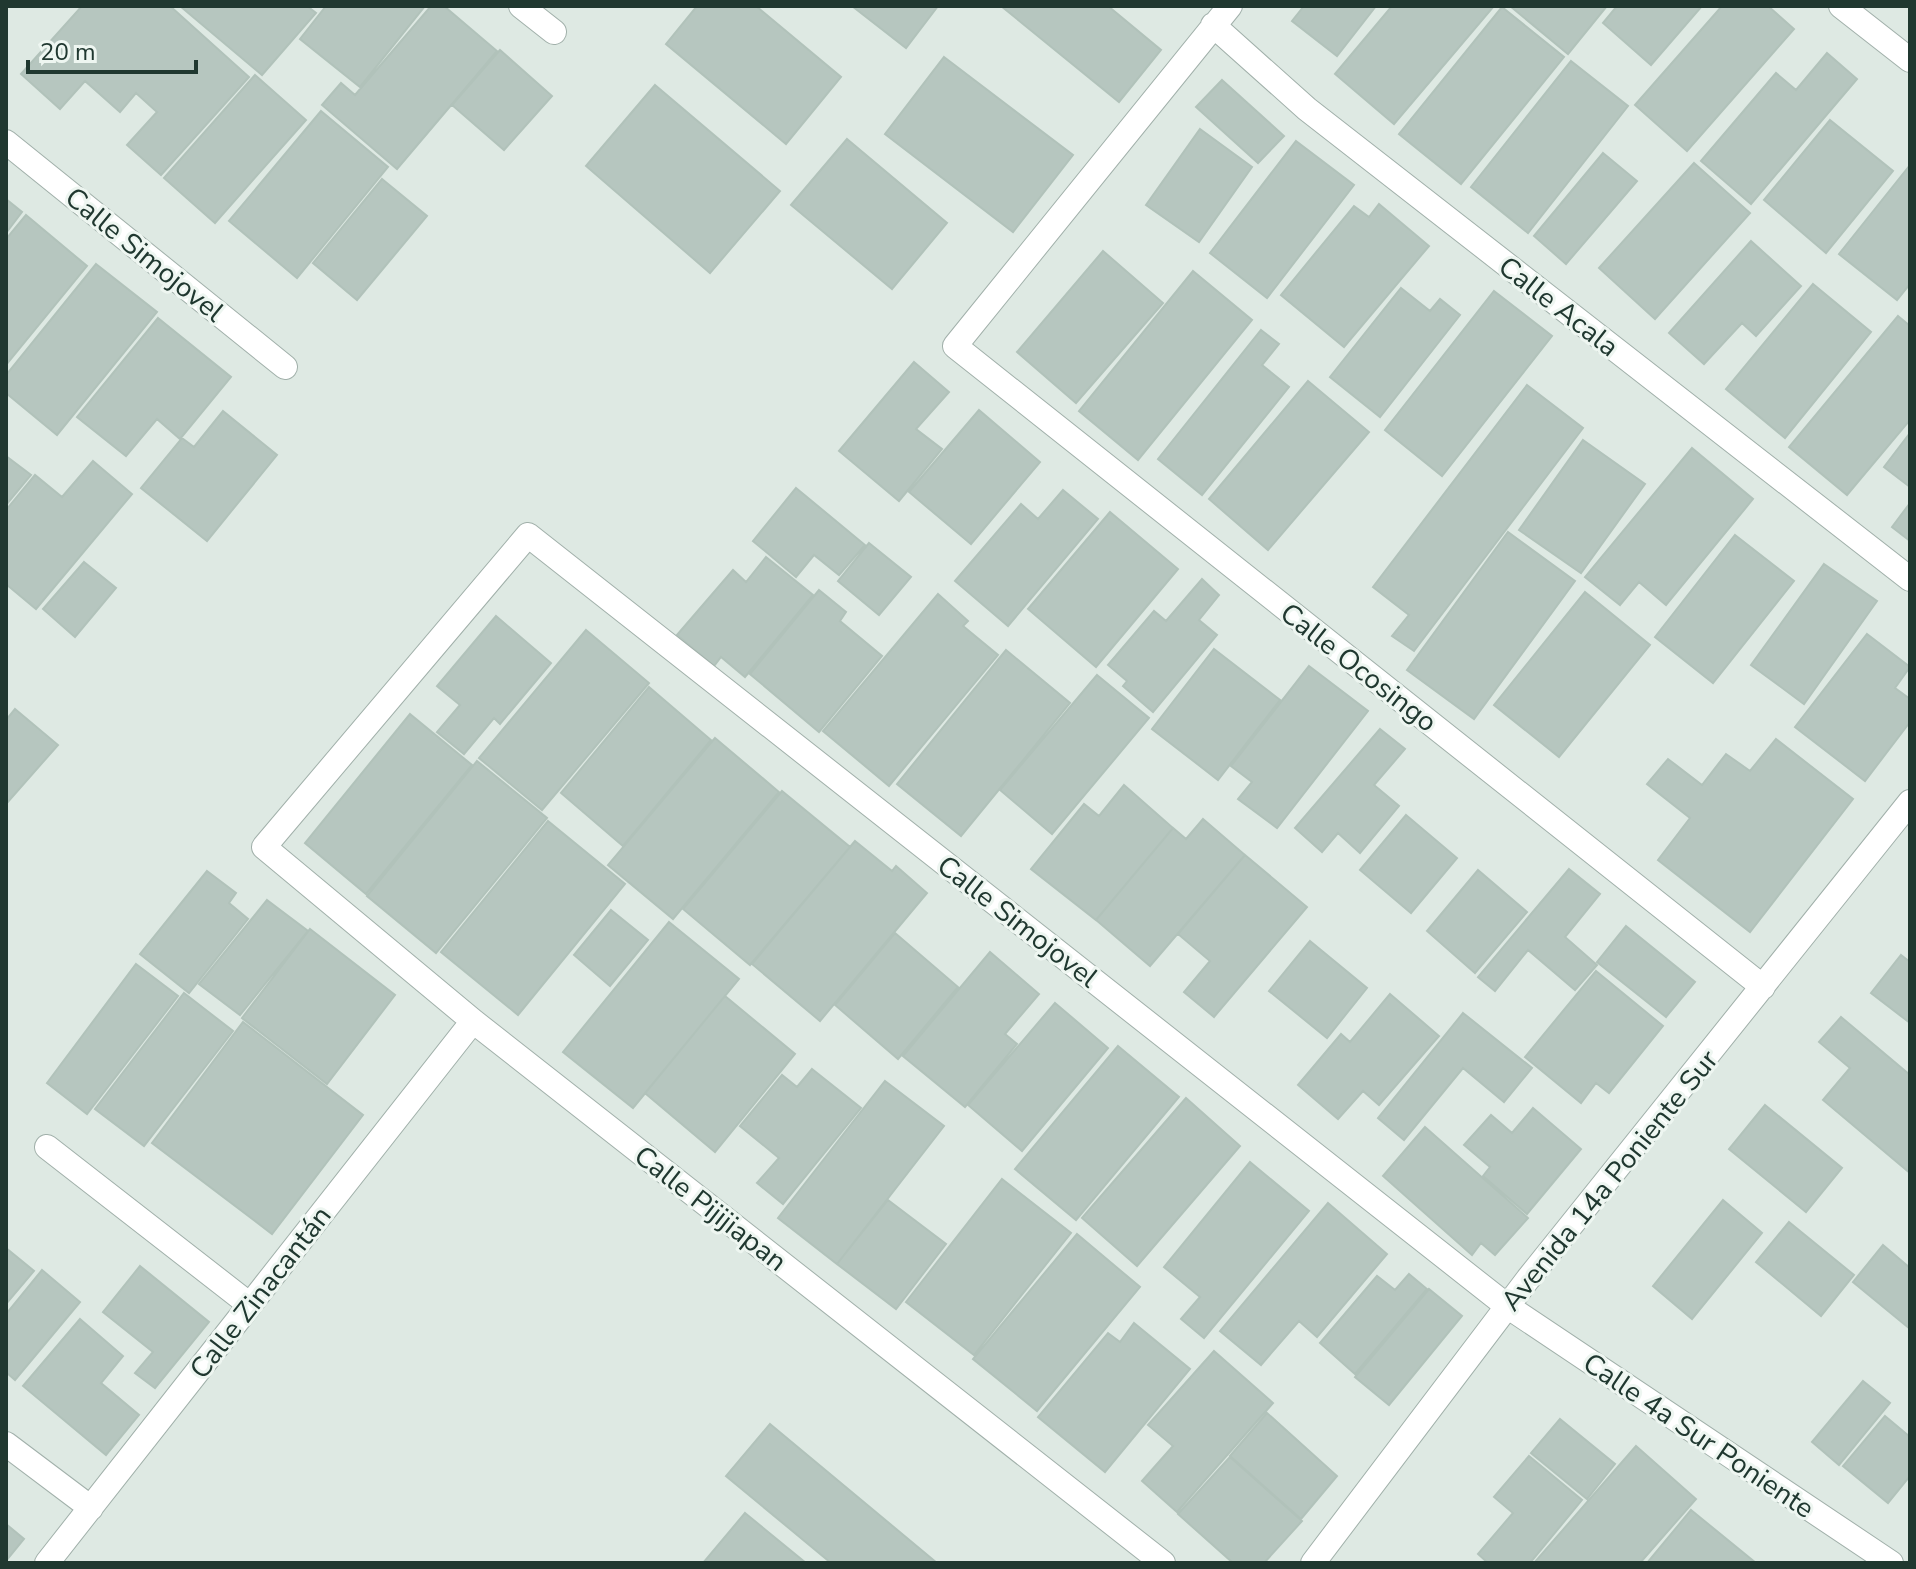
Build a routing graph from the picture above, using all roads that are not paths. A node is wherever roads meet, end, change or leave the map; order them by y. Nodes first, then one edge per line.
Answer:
1 (521, 6) edge
2 (1230, 6) edge
3 (1841, 6) edge
4 (1213, 25) junction
5 (554, 32) dead end
6 (1910, 60) edge
7 (6, 142) edge
8 (285, 367) dead end
9 (528, 535) joint
10 (1910, 579) edge
11 (1910, 802) edge
12 (1763, 987) junction
13 (473, 1021) junction
14 (47, 1147) dead end
15 (250, 1305) junction
16 (1507, 1306) junction
17 (6, 1444) edge
18 (91, 1508) junction
19 (1910, 1558) edge
20 (47, 1563) edge
21 (1163, 1563) edge
22 (1313, 1563) edge
23 (1891, 1563) edge
24 (1906, 1563) edge

1 - 5 street
2 - 4 street
3 - 6 street
4 - 10 street, Calle Acala
4 - 12 street, Calle Ocosingo
7 - 8 street, Calle Simojovel
9 - 13 street, Calle Pijijiapan
9 - 16 street, Calle Simojovel
11 - 12 street, Avenida 14a Poniente Sur
12 - 16 street, Avenida 14a Poniente Sur
13 - 15 street, Calle Zinacantán
13 - 21 street, Calle Pijijiapan
14 - 15 street
15 - 18 street, Calle Zinacantán
16 - 22 street, Avenida 14a Poniente Sur
16 - 23 street, Calle 4a Sur Poniente
17 - 18 street
18 - 20 street, Calle Zinacantán
19 - 24 street

